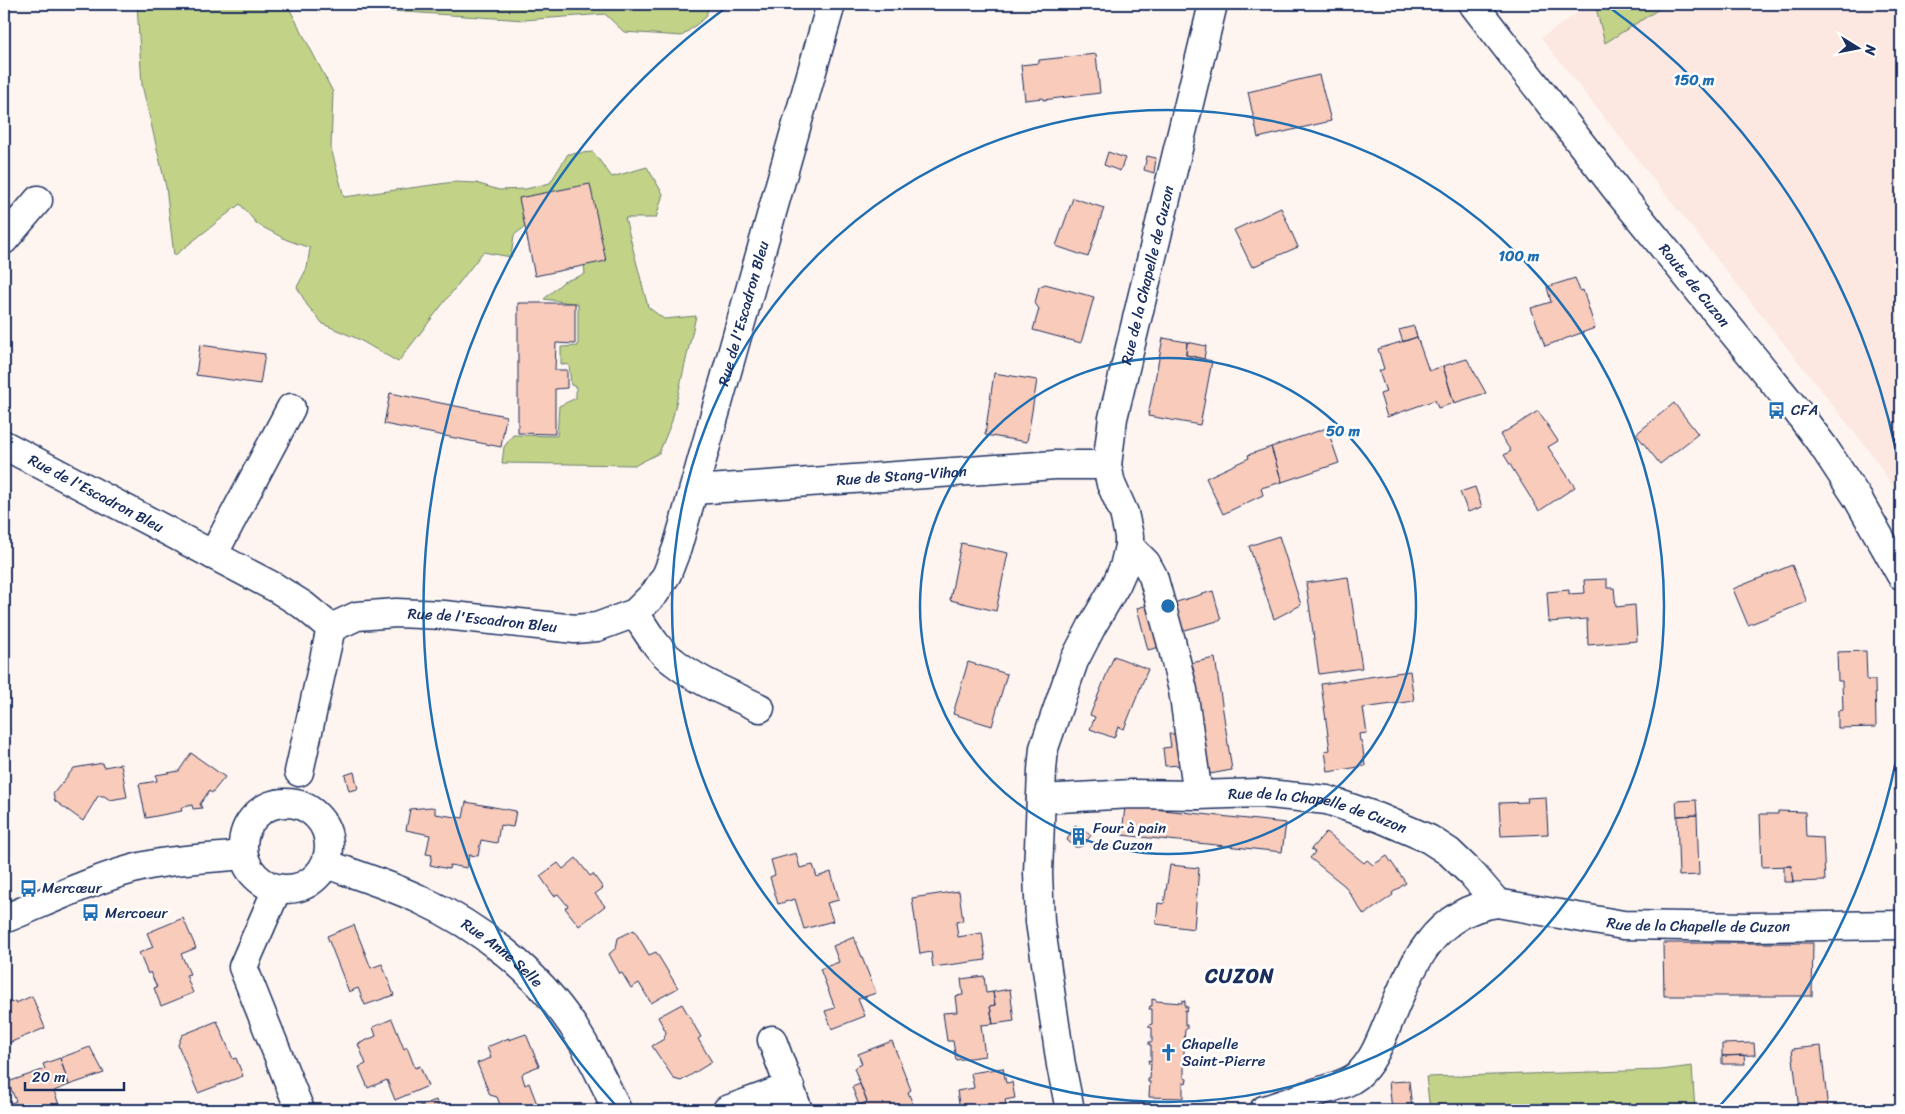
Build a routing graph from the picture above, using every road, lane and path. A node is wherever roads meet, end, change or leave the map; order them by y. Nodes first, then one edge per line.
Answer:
1 (831, 4) edge
2 (1212, 4) edge
3 (1473, 4) edge
4 (38, 200) dead end
5 (4, 240) edge
6 (291, 408) dead end
7 (4, 445) edge
8 (1107, 465) junction
9 (694, 490) junction
10 (1129, 546) junction
11 (213, 555) junction
12 (1901, 574) edge
13 (635, 613) junction
14 (331, 628) junction
15 (760, 708) dead end
16 (299, 772) dead end
17 (1198, 795) junction
18 (1041, 799) junction
19 (243, 855) junction
20 (326, 864) junction
21 (277, 888) junction
22 (1497, 903) junction
23 (4, 919) edge
24 (1901, 925) edge
25 (772, 1040) dead end
26 (794, 1099) edge
27 (300, 1110) edge
28 (618, 1110) edge
29 (727, 1110) edge
30 (1070, 1110) edge
31 (1264, 1110) edge

1 - 9 street, Rue de l'Escadron Bleu
2 - 8 street, Rue de la Chapelle de Cuzon
3 - 12 street, Route de Cuzon
4 - 5 street
6 - 11 street
7 - 11 street, Rue de l'Escadron Bleu
8 - 9 street, Rue de Stang-Vihan
8 - 10 street, Rue de la Chapelle de Cuzon
9 - 13 street, Rue de l'Escadron Bleu
10 - 17 street
10 - 18 street, Rue de la Chapelle de Cuzon
11 - 14 street, Rue de l'Escadron Bleu
13 - 14 street, Rue de l'Escadron Bleu
13 - 15 street
14 - 16 street
17 - 18 street, Rue de la Chapelle de Cuzon
17 - 22 street, Rue de la Chapelle de Cuzon
18 - 30 street, Rue de la Chapelle de Cuzon
19 - 20 street
19 - 21 street
19 - 23 street
20 - 21 street
20 - 28 street, Rue Anne Selle
21 - 27 street
22 - 24 street, Rue de la Chapelle de Cuzon
22 - 31 street, Rue de la Chapelle de Cuzon
25 - 26 street
26 - 29 street

